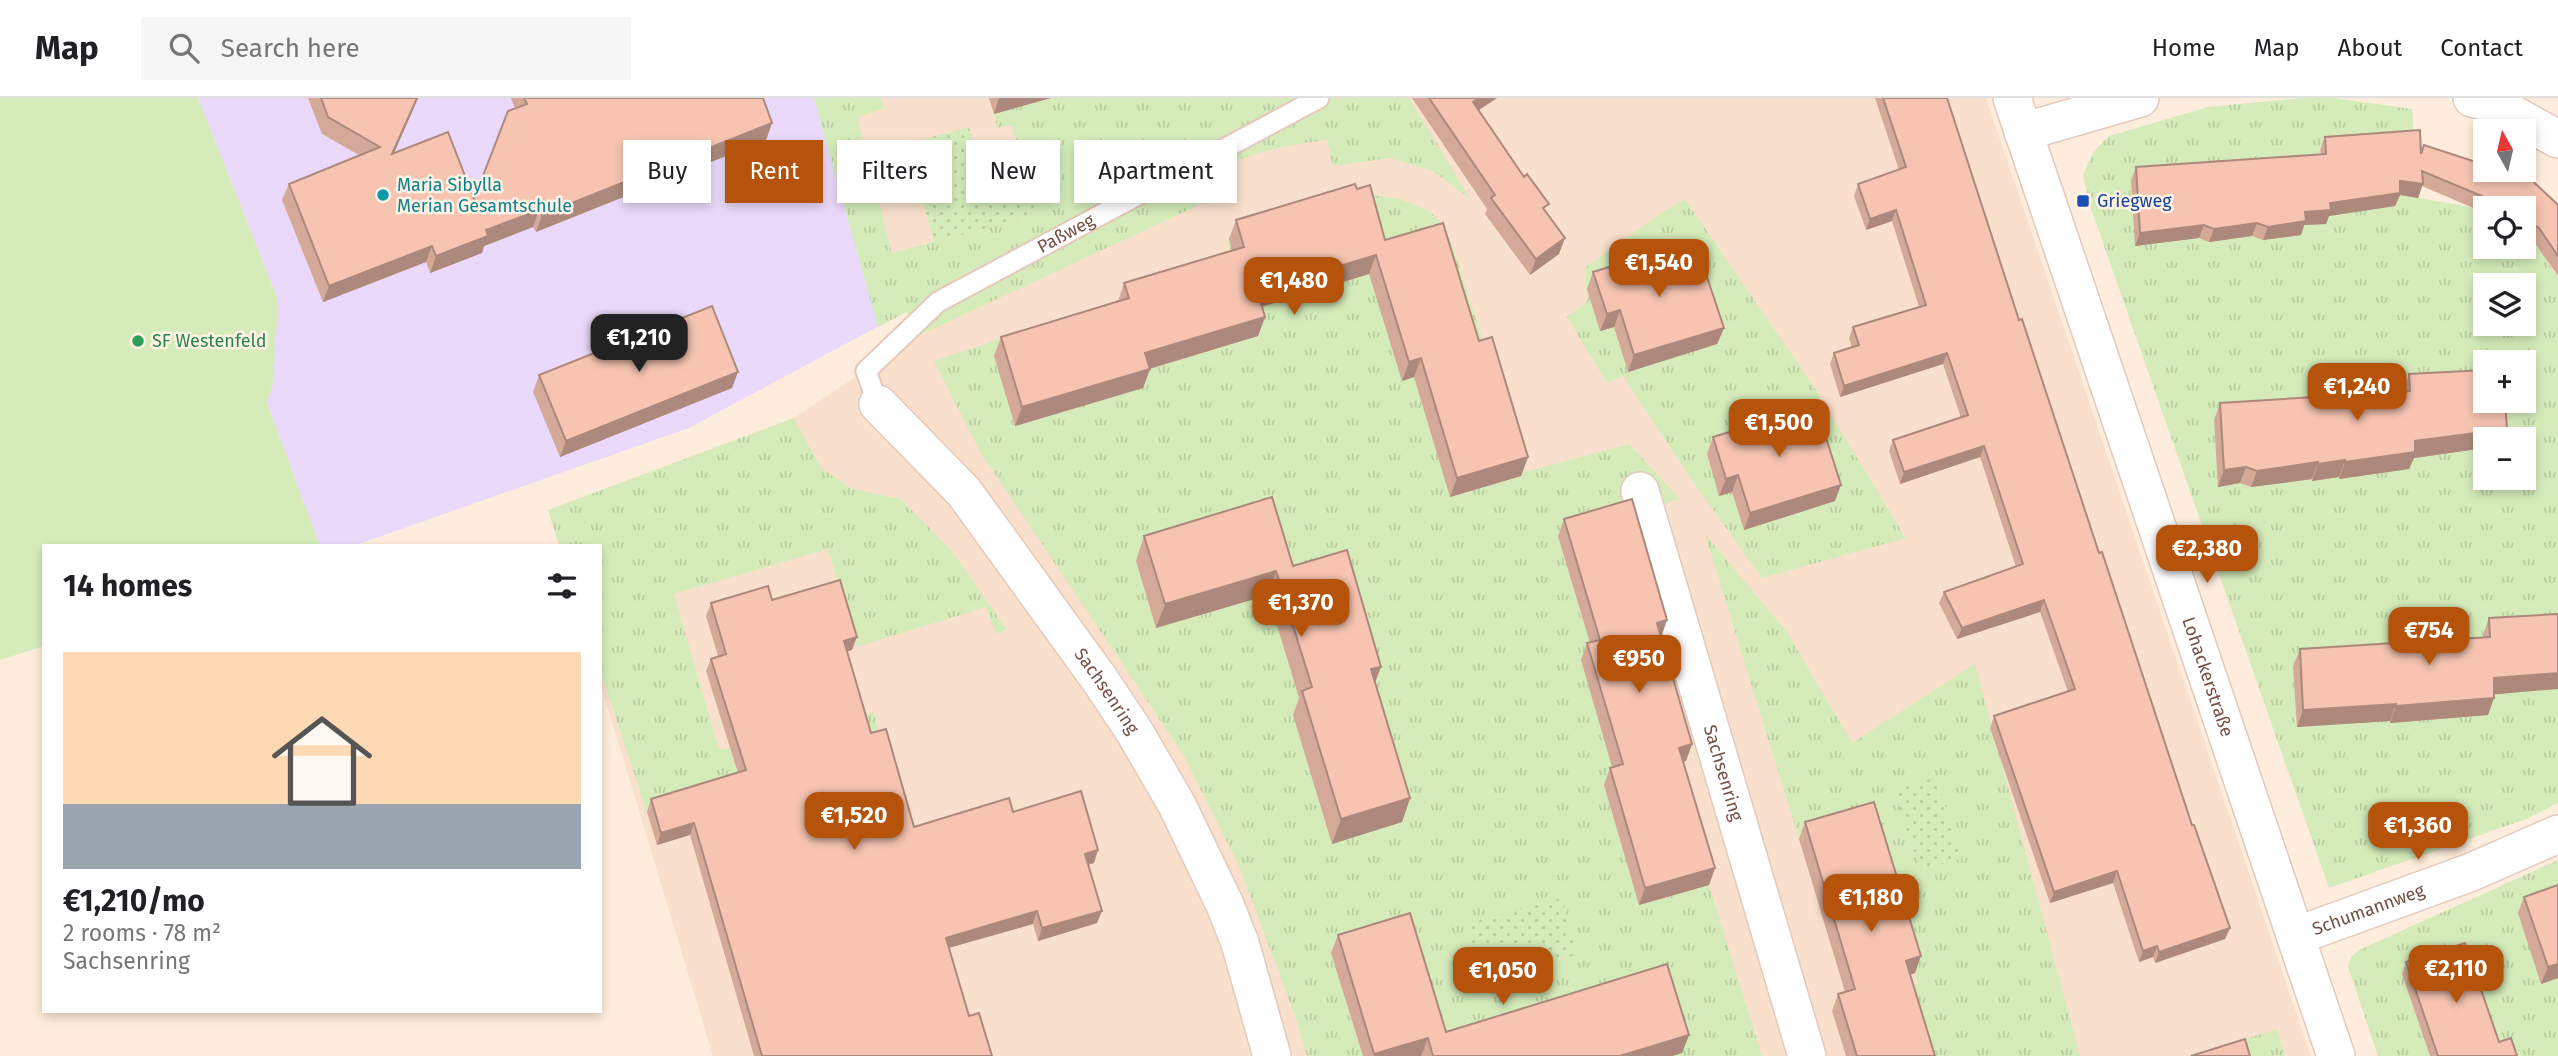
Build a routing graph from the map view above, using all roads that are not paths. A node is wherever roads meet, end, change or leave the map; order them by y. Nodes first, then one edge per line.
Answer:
1 (1319, 98) edge
2 (2140, 98) edge
3 (2472, 98) edge
4 (2017, 115) edge
5 (2558, 139) edge
6 (872, 388) joint
7 (1640, 491) dead end
8 (2558, 834) edge
9 (2296, 936) junction
10 (1272, 1056) edge
11 (1807, 1056) edge
12 (2336, 1056) edge

1 - 6 lane, Paßweg
2 - 4 street
3 - 5 street
4 - 9 street, Lohackerstraße
6 - 10 street, Sachsenring
7 - 11 street, Sachsenring
8 - 9 street, Schumannweg
9 - 12 street, Lohackerstraße

